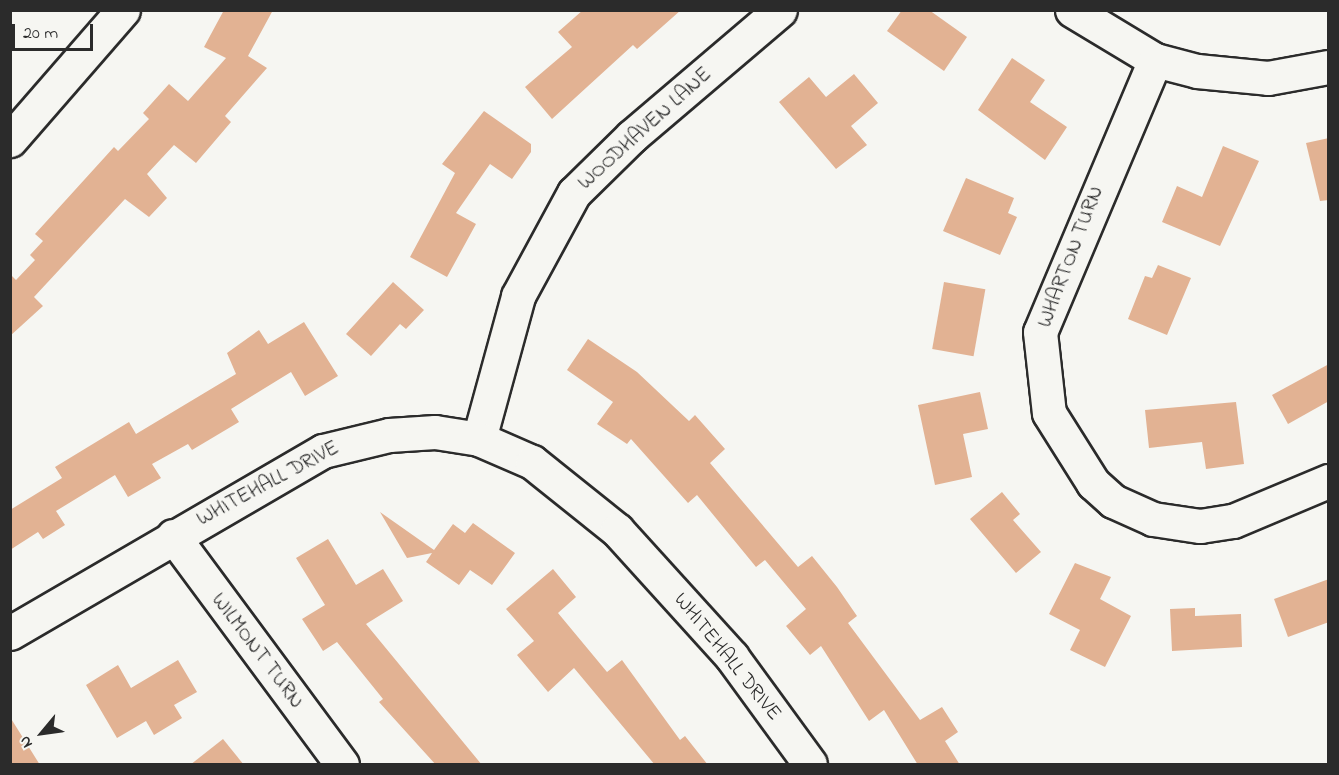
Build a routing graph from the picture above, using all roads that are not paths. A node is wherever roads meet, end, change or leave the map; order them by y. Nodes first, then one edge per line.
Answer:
1 (123, 10) edge
2 (780, 10) edge
3 (1072, 10) edge
4 (1155, 60) junction
5 (1329, 67) edge
6 (10, 140) edge
7 (479, 439) junction
8 (1329, 482) edge
9 (173, 536) junction
10 (10, 633) edge
11 (342, 765) edge
12 (810, 765) edge

1 - 6 street
2 - 7 street, WOODHAVEN LANE
3 - 4 street
4 - 5 street
4 - 8 street, WHARTON TURN
7 - 9 street, WHITEHALL DRIVE
7 - 12 street, WHITEHALL DRIVE
9 - 10 street, WHITEHALL DRIVE
9 - 11 street, WILMONT TURN

